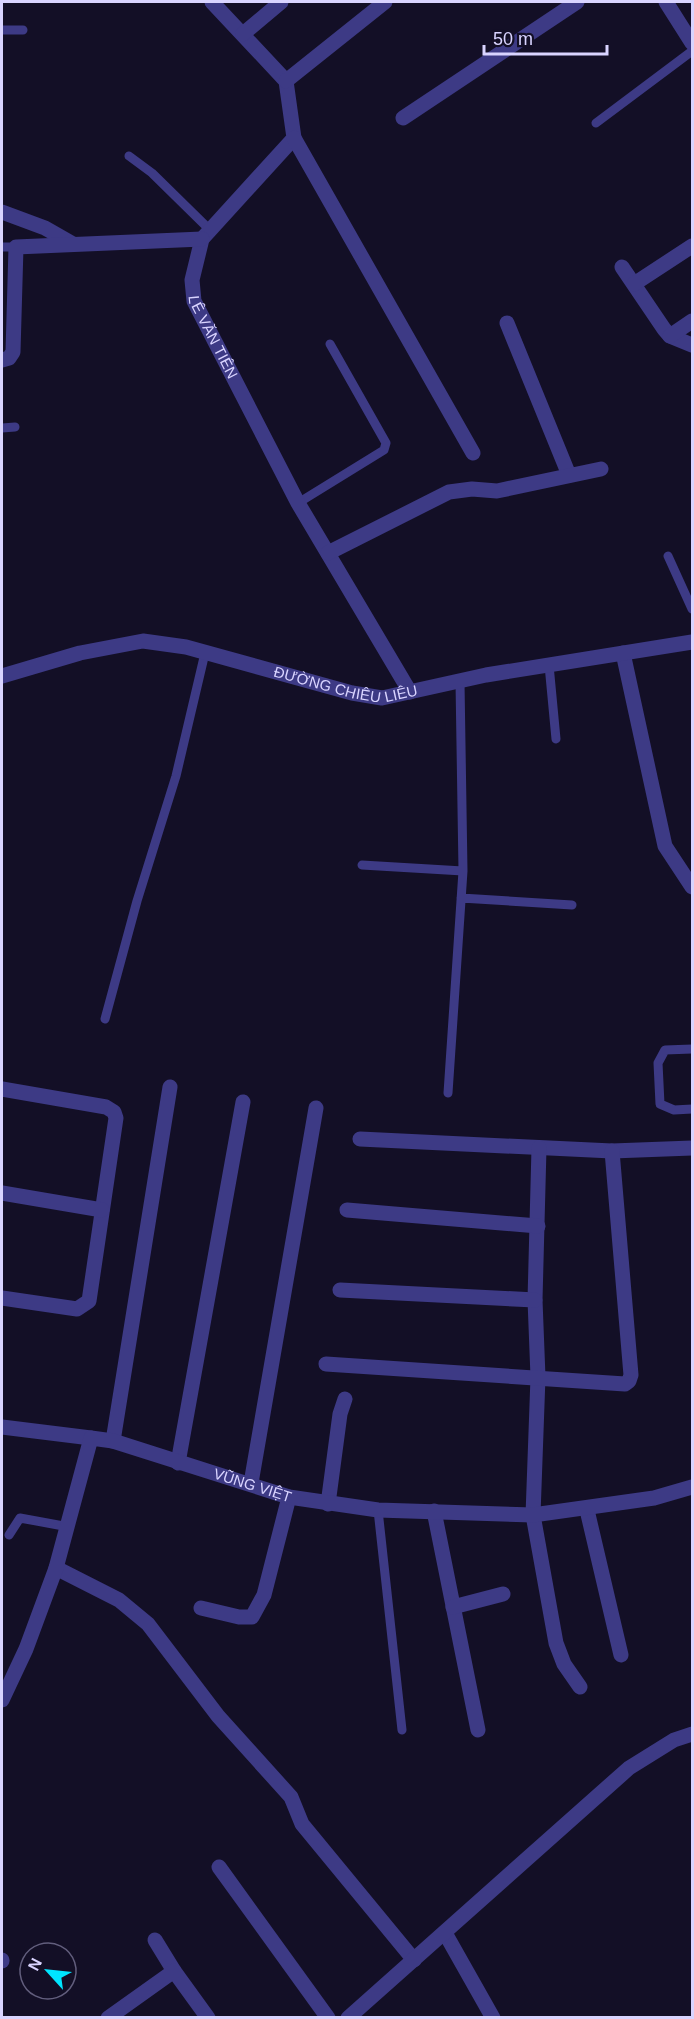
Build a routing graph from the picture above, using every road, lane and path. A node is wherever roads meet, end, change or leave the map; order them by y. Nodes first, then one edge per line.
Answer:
1 (212, 2) edge
2 (281, 2) edge
3 (385, 2) edge
4 (577, 2) edge
5 (666, 2) edge
6 (2, 30) edge
7 (23, 30) dead end
8 (243, 34) junction
9 (693, 43) edge
10 (693, 51) edge
11 (286, 81) junction
12 (403, 118) dead end
13 (596, 123) dead end
14 (294, 138) junction
15 (129, 156) dead end
16 (2, 212) edge
17 (206, 235) junction
18 (74, 244) junction
19 (693, 246) edge
20 (9, 247) edge
21 (622, 267) dead end
22 (634, 284) junction
23 (693, 321) edge
24 (507, 323) dead end
25 (670, 336) junction
26 (330, 344) dead end
27 (693, 345) edge
28 (2, 360) edge
29 (15, 427) dead end
30 (2, 428) edge
31 (473, 453) dead end
32 (601, 470) dead end
33 (569, 475) junction
34 (298, 503) junction
35 (328, 553) junction
36 (668, 556) dead end
37 (693, 609) edge
38 (693, 642) edge
39 (205, 653) junction
40 (623, 653) junction
41 (549, 665) junction
42 (2, 676) edge
43 (460, 682) junction
44 (410, 692) junction
45 (556, 739) dead end
46 (362, 866) dead end
47 (463, 871) junction
48 (693, 887) edge
49 (461, 897) junction
50 (572, 905) dead end
51 (105, 1019) dead end
52 (693, 1049) edge
53 (170, 1087) dead end
54 (2, 1089) edge
55 (448, 1093) dead end
56 (243, 1102) dead end
57 (316, 1108) dead end
58 (693, 1109) edge
59 (360, 1139) dead end
60 (538, 1148) junction
61 (693, 1148) edge
62 (612, 1151) junction
63 (2, 1193) edge
64 (102, 1210) junction
65 (347, 1210) dead end
66 (538, 1226) junction
67 (340, 1290) dead end
68 (2, 1298) edge
69 (535, 1300) junction
70 (326, 1364) dead end
71 (538, 1377) junction
72 (345, 1398) dead end
73 (2, 1427) edge
74 (92, 1438) junction
75 (113, 1441) junction
76 (178, 1463) junction
77 (251, 1483) junction
78 (693, 1487) edge
79 (289, 1497) junction
80 (328, 1504) junction
81 (378, 1510) junction
82 (586, 1510) junction
83 (434, 1511) junction
84 (533, 1515) junction
85 (69, 1527) junction
86 (9, 1535) dead end
87 (56, 1568) junction
88 (503, 1594) dead end
89 (453, 1607) junction
90 (201, 1608) dead end
91 (621, 1655) dead end
92 (580, 1687) dead end
93 (2, 1700) edge
94 (402, 1730) dead end
95 (478, 1730) dead end
96 (693, 1734) edge
97 (219, 1867) dead end
98 (445, 1933) junction
99 (155, 1940) dead end
100 (414, 1960) junction
101 (174, 1971) junction
102 (108, 2018) edge
103 (208, 2018) edge
104 (328, 2018) edge
105 (348, 2018) edge
106 (494, 2018) edge

1 - 8 street
2 - 8 street
3 - 11 street
4 - 12 street
5 - 9 street
6 - 7 lane
8 - 11 street
10 - 13 lane
11 - 14 street
14 - 17 street, LÊ VĂN TIÊN
14 - 31 street
15 - 17 lane
16 - 18 street
17 - 18 street
17 - 34 street, LÊ VĂN TIÊN
18 - 20 street
19 - 22 street
20 - 28 street
21 - 22 street
22 - 25 street
23 - 25 street
24 - 33 street
25 - 27 street
26 - 34 lane
29 - 30 lane
32 - 33 street
33 - 35 street
34 - 35 street, LÊ VĂN TIÊN
35 - 44 street, LÊ VĂN TIÊN
36 - 37 lane
38 - 40 street, ĐƯỜNG CHIÊU LIÊU
39 - 42 street, ĐƯỜNG CHIÊU LIÊU
39 - 44 street, ĐƯỜNG CHIÊU LIÊU
39 - 51 lane
40 - 41 street, ĐƯỜNG CHIÊU LIÊU
40 - 48 street
41 - 43 street, ĐƯỜNG CHIÊU LIÊU
41 - 45 lane
43 - 44 street, ĐƯỜNG CHIÊU LIÊU
43 - 47 lane
46 - 47 lane
47 - 49 lane
49 - 50 lane
49 - 55 lane
52 - 58 lane
53 - 75 street
54 - 64 street
56 - 76 street
57 - 77 street
59 - 60 street
60 - 62 street
60 - 66 street
61 - 62 street
62 - 71 street
63 - 64 street
64 - 68 street
65 - 66 street
66 - 69 street
67 - 69 street
69 - 71 street
70 - 71 street
71 - 84 street
72 - 80 street
73 - 74 street, VŨNG VIỆT
74 - 75 street, VŨNG VIỆT
74 - 85 street
75 - 76 street, VŨNG VIỆT
76 - 77 street, VŨNG VIỆT
77 - 79 street, VŨNG VIỆT
78 - 82 street, VŨNG VIỆT
79 - 80 street, VŨNG VIỆT
79 - 90 street
80 - 81 street, VŨNG VIỆT
81 - 83 street, VŨNG VIỆT
81 - 94 lane
82 - 84 street, VŨNG VIỆT
82 - 91 street
83 - 84 street, VŨNG VIỆT
83 - 89 street
84 - 92 street
85 - 86 lane
85 - 87 street
87 - 93 street
87 - 100 street
88 - 89 street
89 - 95 street
96 - 98 street
97 - 104 street
98 - 100 street
98 - 106 street
99 - 101 street
100 - 105 street
101 - 102 street
101 - 103 street

